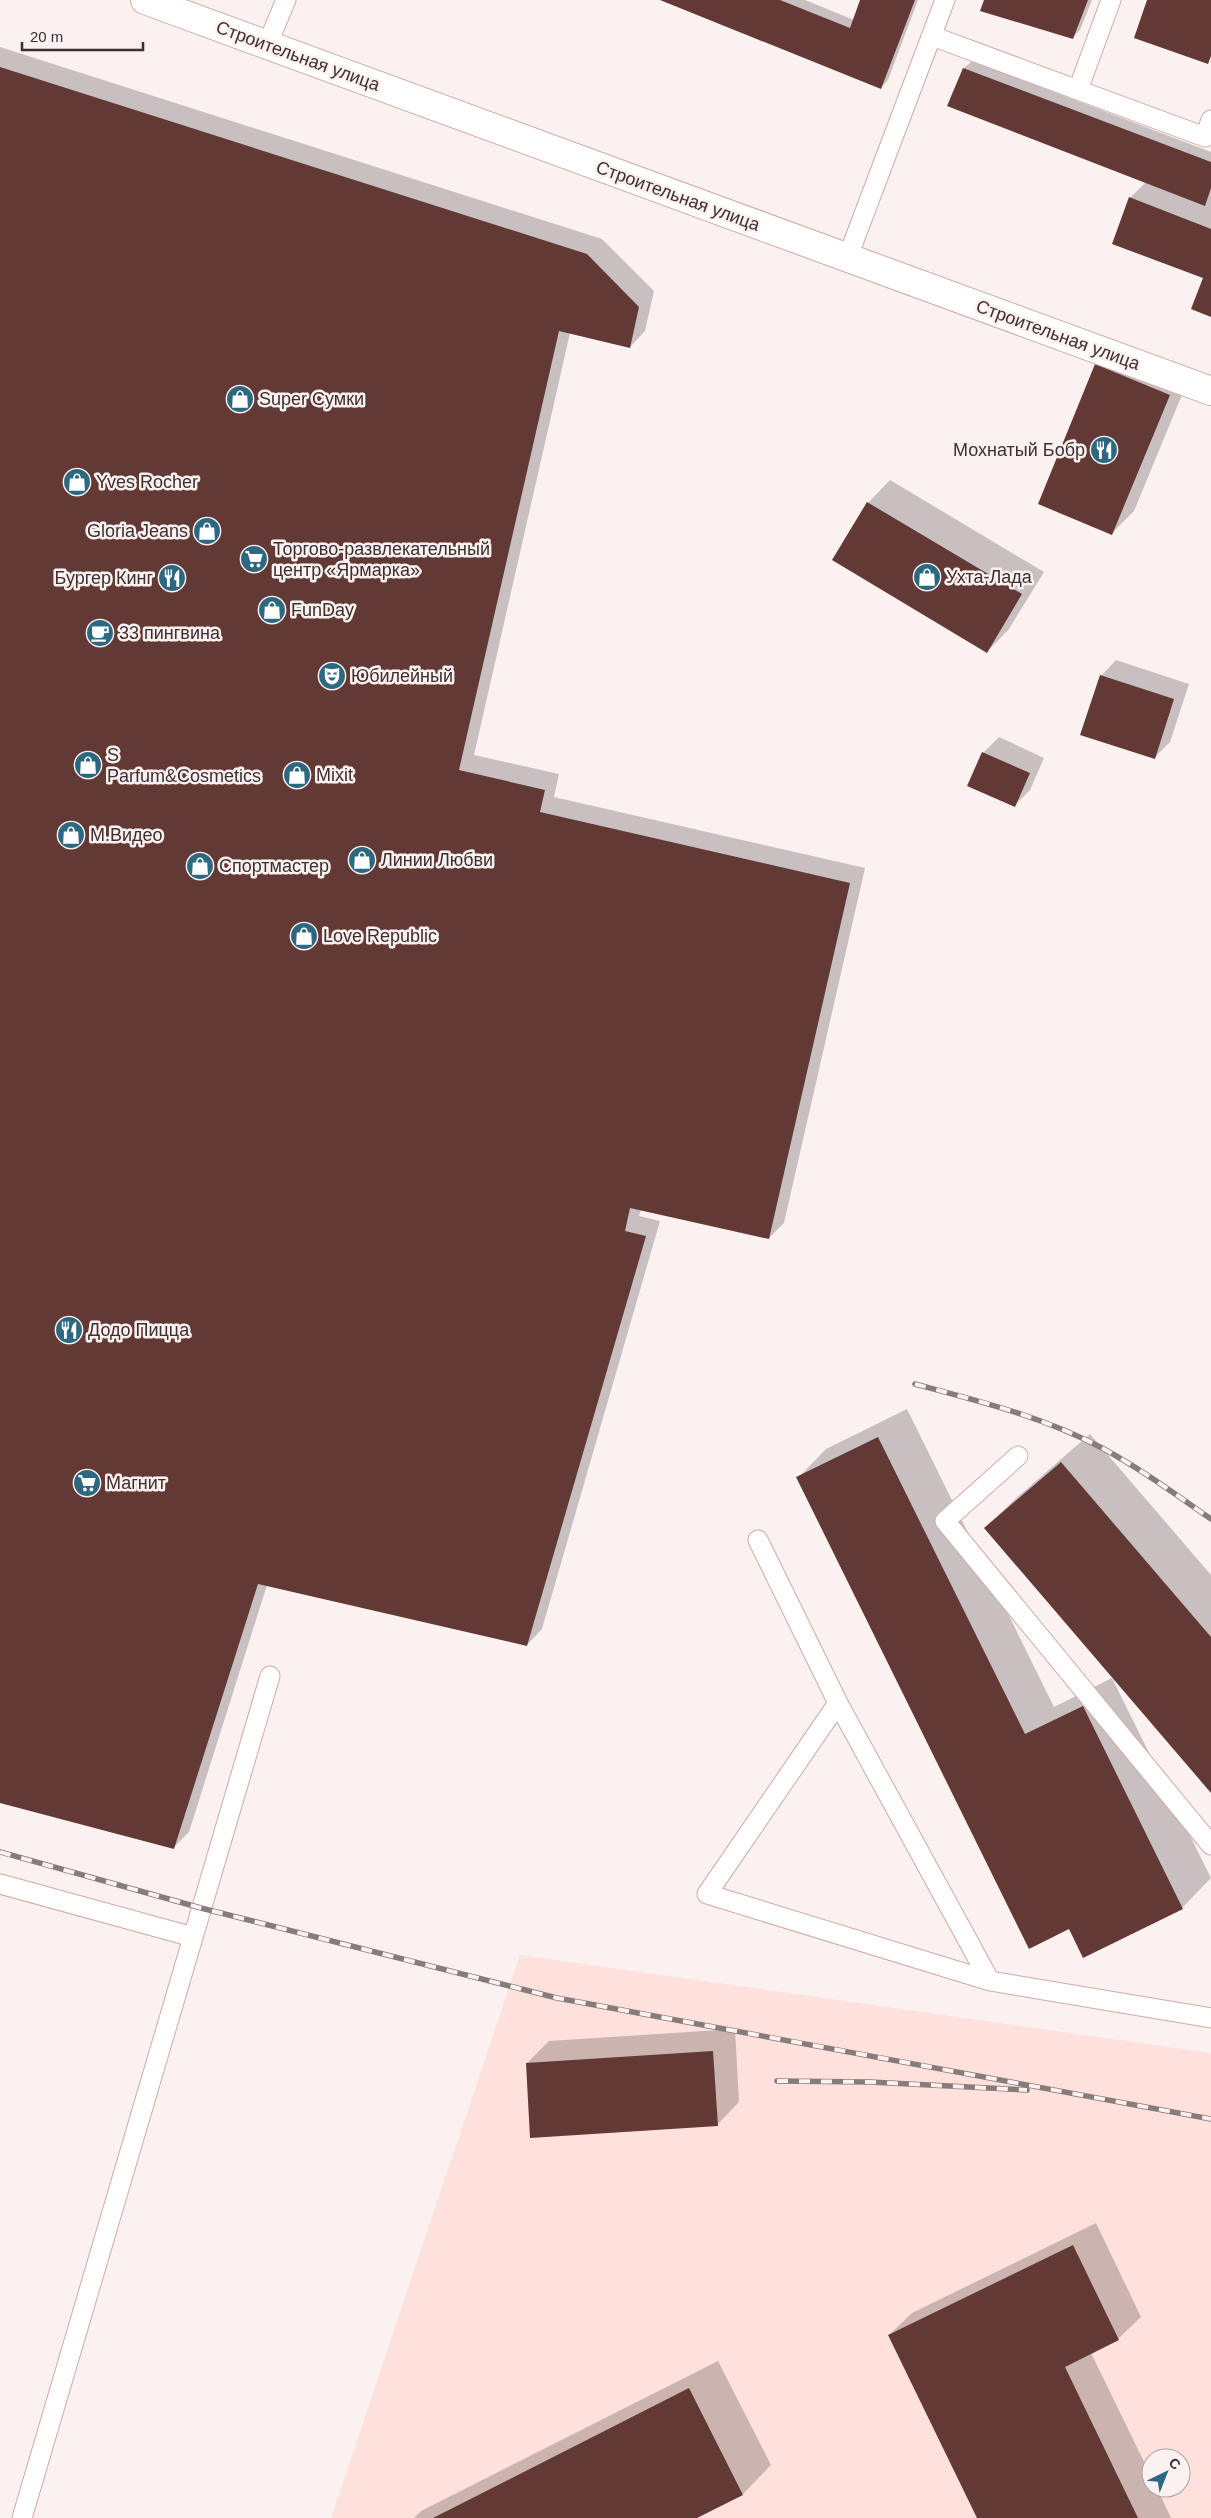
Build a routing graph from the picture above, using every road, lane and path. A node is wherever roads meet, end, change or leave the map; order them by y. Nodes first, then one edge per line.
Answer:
1 (145, 0) edge
2 (286, 0) edge
3 (945, 0) edge
4 (1111, 0) edge
5 (932, 36) junction
6 (267, 45) junction
7 (1078, 90) junction
8 (1211, 120) edge
9 (847, 259) junction
10 (1211, 390) edge
11 (1018, 1456) dead end
12 (758, 1540) dead end
13 (270, 1676) dead end
14 (838, 1703) junction
15 (1211, 1845) edge
16 (0, 1884) edge
17 (193, 1937) junction
18 (990, 1981) junction
19 (1211, 2018) edge
20 (22, 2518) edge

1 - 6 street, Строительная улица
2 - 6 lane
3 - 5 lane
4 - 7 lane
5 - 7 lane
5 - 9 lane
6 - 9 street, Строительная улица
7 - 8 lane
9 - 10 street, Строительная улица
11 - 15 lane
12 - 14 lane
13 - 17 lane
14 - 18 lane
14 - 18 lane
16 - 17 lane
17 - 20 lane
18 - 19 lane

